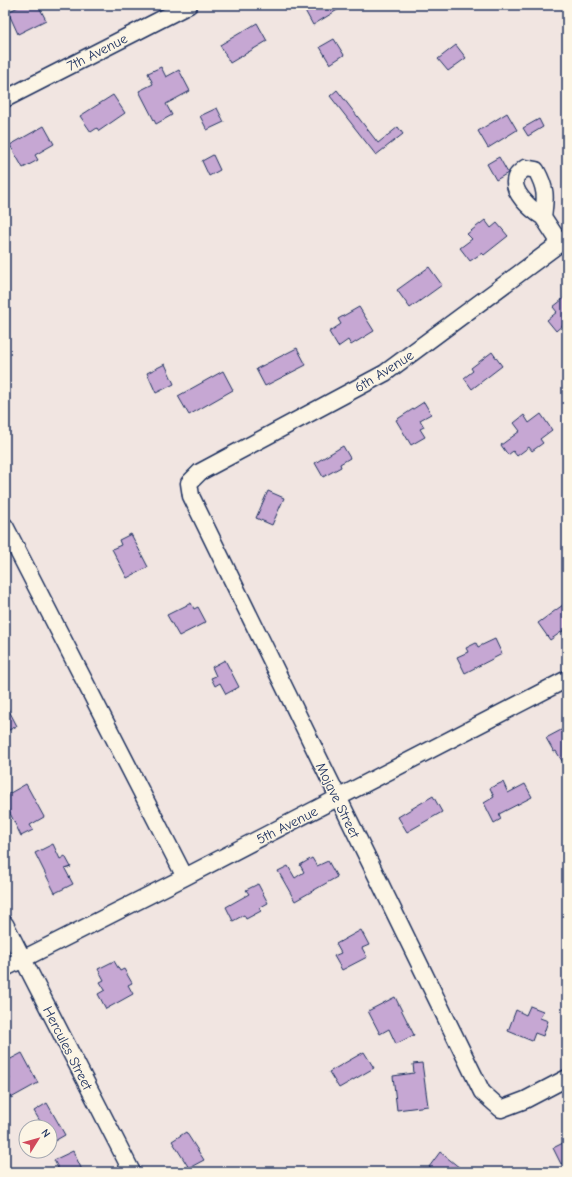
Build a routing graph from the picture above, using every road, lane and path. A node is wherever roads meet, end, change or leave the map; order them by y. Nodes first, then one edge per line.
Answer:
1 (189, 5) edge
2 (5, 99) edge
3 (543, 217) dead end
4 (563, 241) edge
5 (189, 483) joint
6 (5, 526) edge
7 (567, 679) edge
8 (337, 799) junction
9 (185, 877) junction
10 (5, 924) edge
11 (23, 959) junction
12 (5, 968) edge
13 (567, 1078) edge
14 (132, 1172) edge

1 - 2 street, 7th Avenue
3 - 4 street
4 - 5 street, 6th Avenue
5 - 8 street, Mojave Street
6 - 9 street
7 - 8 street, 5th Avenue
8 - 9 street, 5th Avenue
8 - 13 street, Mojave Street
9 - 11 street, 5th Avenue
10 - 11 street, Hercules Street
11 - 12 street, 5th Avenue
11 - 14 street, Hercules Street

